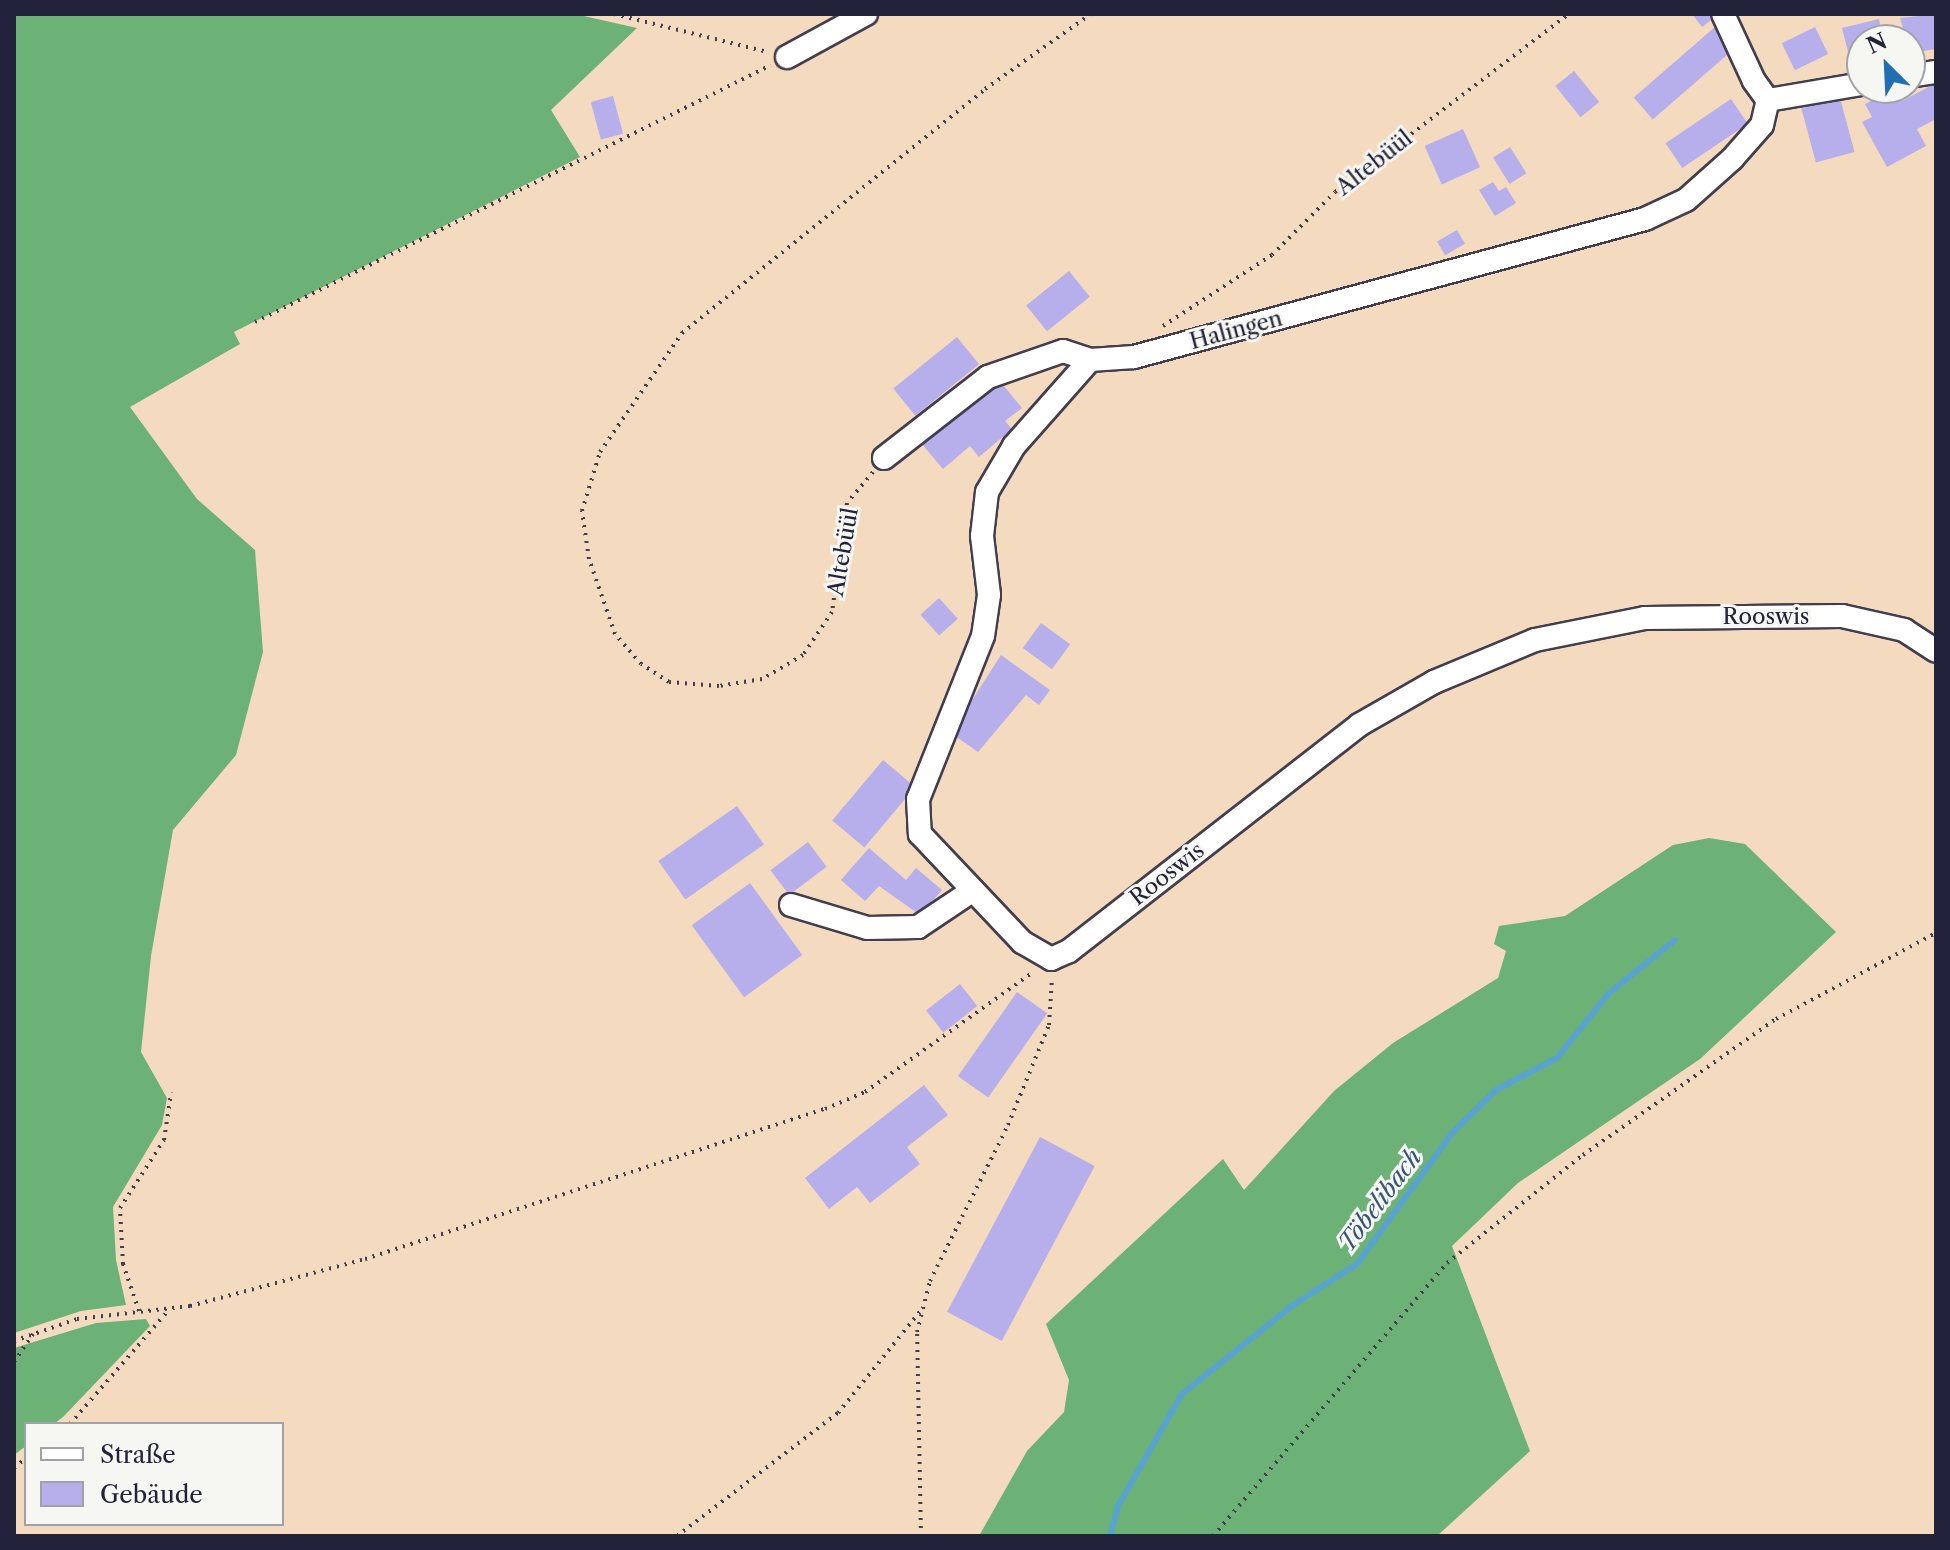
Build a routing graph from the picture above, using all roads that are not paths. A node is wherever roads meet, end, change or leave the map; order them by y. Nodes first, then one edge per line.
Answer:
1 (866, 14) edge
2 (1723, 14) edge
3 (787, 57) road end
4 (1846, 87) edge
5 (1768, 100) junction
6 (1090, 360) junction
7 (884, 458) road end
8 (1936, 651) edge
9 (972, 891) junction
10 (791, 905) dead end

1 - 3 street
2 - 5 street
4 - 5 street
5 - 6 street, Halingen
6 - 7 street
6 - 9 street
8 - 9 street, Rooswis
9 - 10 street

